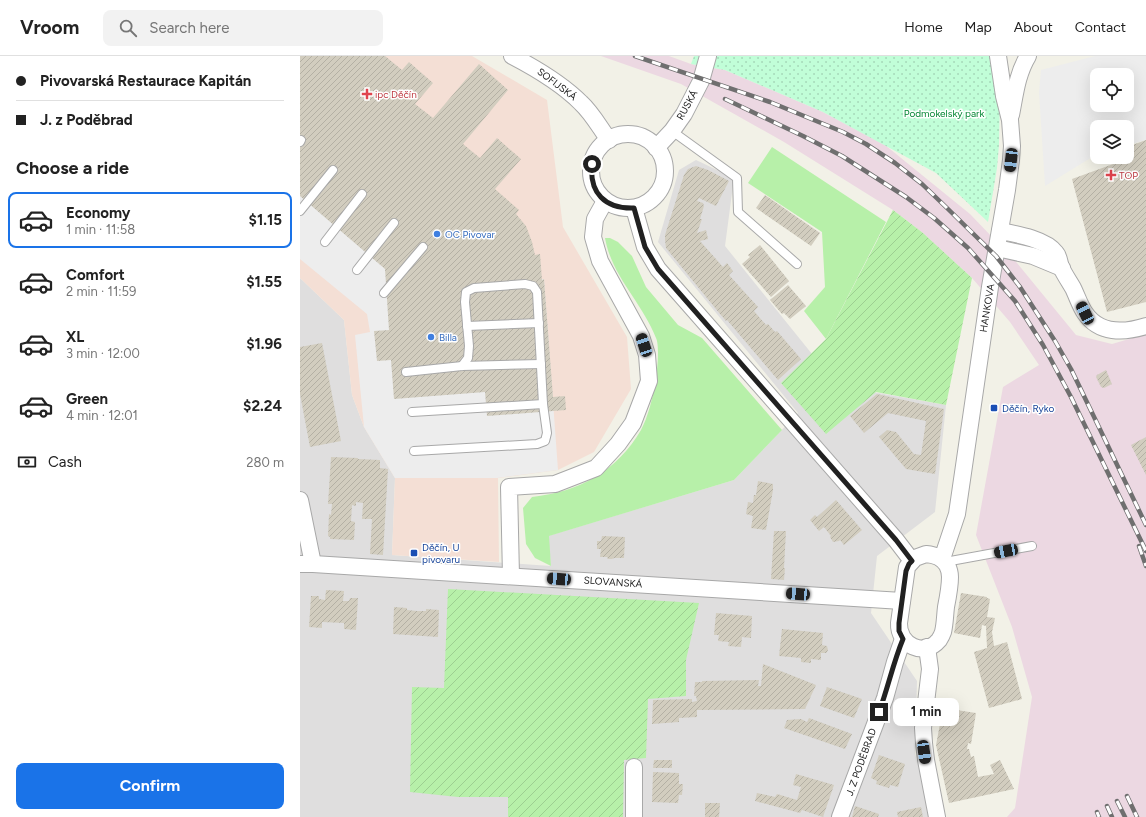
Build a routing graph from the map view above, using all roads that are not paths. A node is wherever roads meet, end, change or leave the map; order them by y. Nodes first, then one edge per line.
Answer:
1 (512, 56) edge
2 (708, 56) edge
3 (998, 56) edge
4 (1028, 56) edge
5 (1010, 120) junction
6 (672, 131) junction
7 (609, 140) junction
8 (656, 148) junction
9 (333, 170) dead end
10 (362, 194) dead end
11 (605, 200) junction
12 (634, 208) junction
13 (300, 211) edge
14 (394, 223) dead end
15 (1000, 231) junction
16 (325, 242) dead end
17 (423, 247) dead end
18 (997, 248) junction
19 (797, 264) dead end
20 (1062, 268) junction
21 (357, 270) dead end
22 (384, 293) dead end
23 (539, 323) junction
24 (467, 326) junction
25 (1146, 326) edge
26 (541, 364) junction
27 (462, 366) junction
28 (406, 372) dead end
29 (543, 404) junction
30 (412, 412) dead end
31 (414, 451) dead end
32 (300, 500) edge
33 (1032, 546) dead end
34 (943, 560) junction
35 (912, 561) junction
36 (307, 564) edge
37 (511, 576) junction
38 (902, 601) junction
39 (903, 639) junction
40 (927, 647) junction
41 (634, 767) dead end
42 (634, 817) edge
43 (840, 817) edge
44 (937, 817) edge

1 - 7 street, SOFIJSKÁ
2 - 6 street, RUSKÁ
3 - 5 street, HANKOVA
4 - 5 street
5 - 15 street, HANKOVA
6 - 8 street, RUSKÁ
6 - 19 lane
7 - 8 street
7 - 11 street
8 - 12 street
9 - 13 lane
10 - 16 lane
11 - 12 street
11 - 37 street
12 - 35 street
14 - 21 lane
15 - 18 street, HANKOVA
15 - 20 street
17 - 22 lane
18 - 20 street
18 - 34 street, HANKOVA
20 - 25 street
23 - 24 lane
23 - 24 lane
23 - 26 lane
24 - 27 lane
26 - 27 lane
26 - 29 lane
27 - 28 lane
29 - 30 lane
29 - 31 lane
32 - 36 street
33 - 34 lane
34 - 35 street
34 - 40 street
35 - 38 street
36 - 37 street, SLOVANSKÁ
37 - 38 street, SLOVANSKÁ
38 - 39 street
39 - 40 street
39 - 43 street, J. Z PODĚBRAD
40 - 44 street
41 - 42 street

